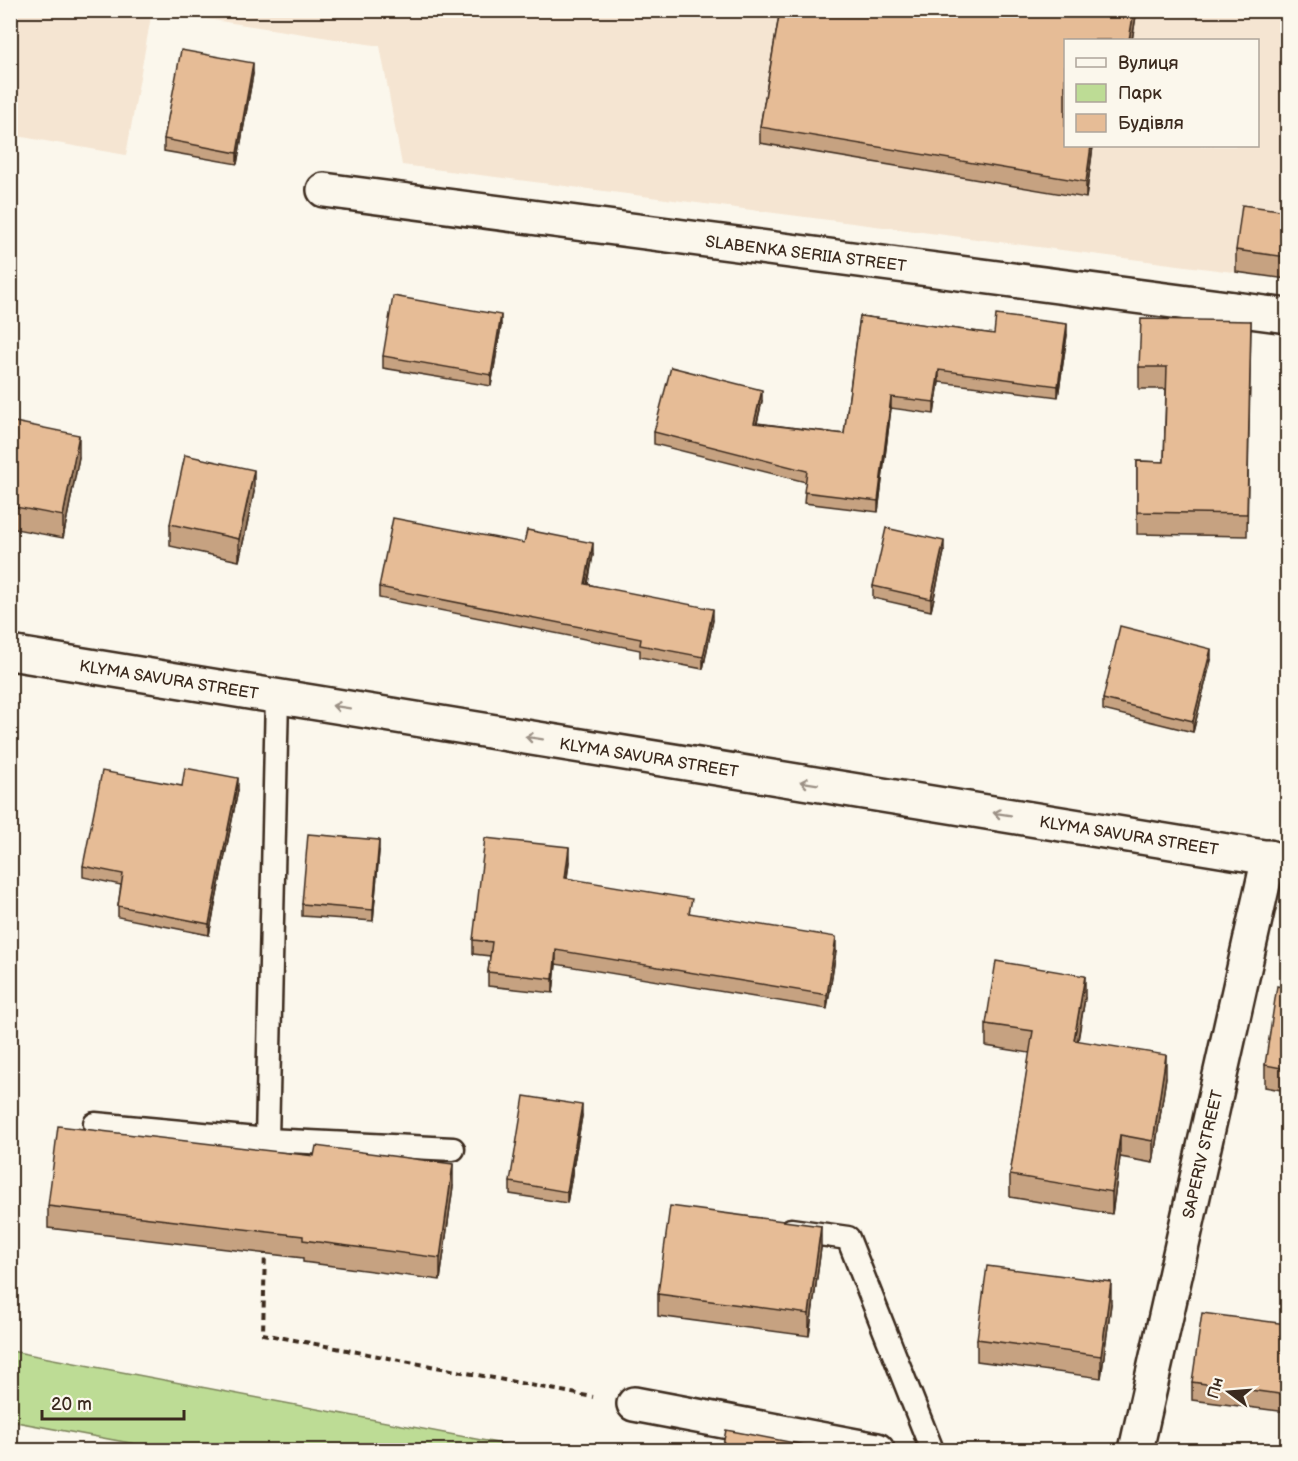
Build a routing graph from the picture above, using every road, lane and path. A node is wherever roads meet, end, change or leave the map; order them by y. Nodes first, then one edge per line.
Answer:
1 (324, 190) dead end
2 (1287, 316) edge
3 (10, 653) edge
4 (277, 697) junction
5 (1278, 859) edge
6 (95, 1124) dead end
7 (267, 1140) junction
8 (453, 1149) dead end
9 (771, 1227) edge
10 (265, 1243) edge
11 (634, 1404) joint
12 (877, 1450) edge
13 (932, 1450) edge
14 (1136, 1450) edge

1 - 2 street, SLABENKA SERIIA STREET
3 - 4 street, KLYMA SAVURA STREET
5 -> 4 street, KLYMA SAVURA STREET
4 - 7 lane
5 - 14 street, SAPERIV STREET
6 - 7 lane
7 - 8 lane
9 - 13 lane
10 - 11 path
11 - 12 street

